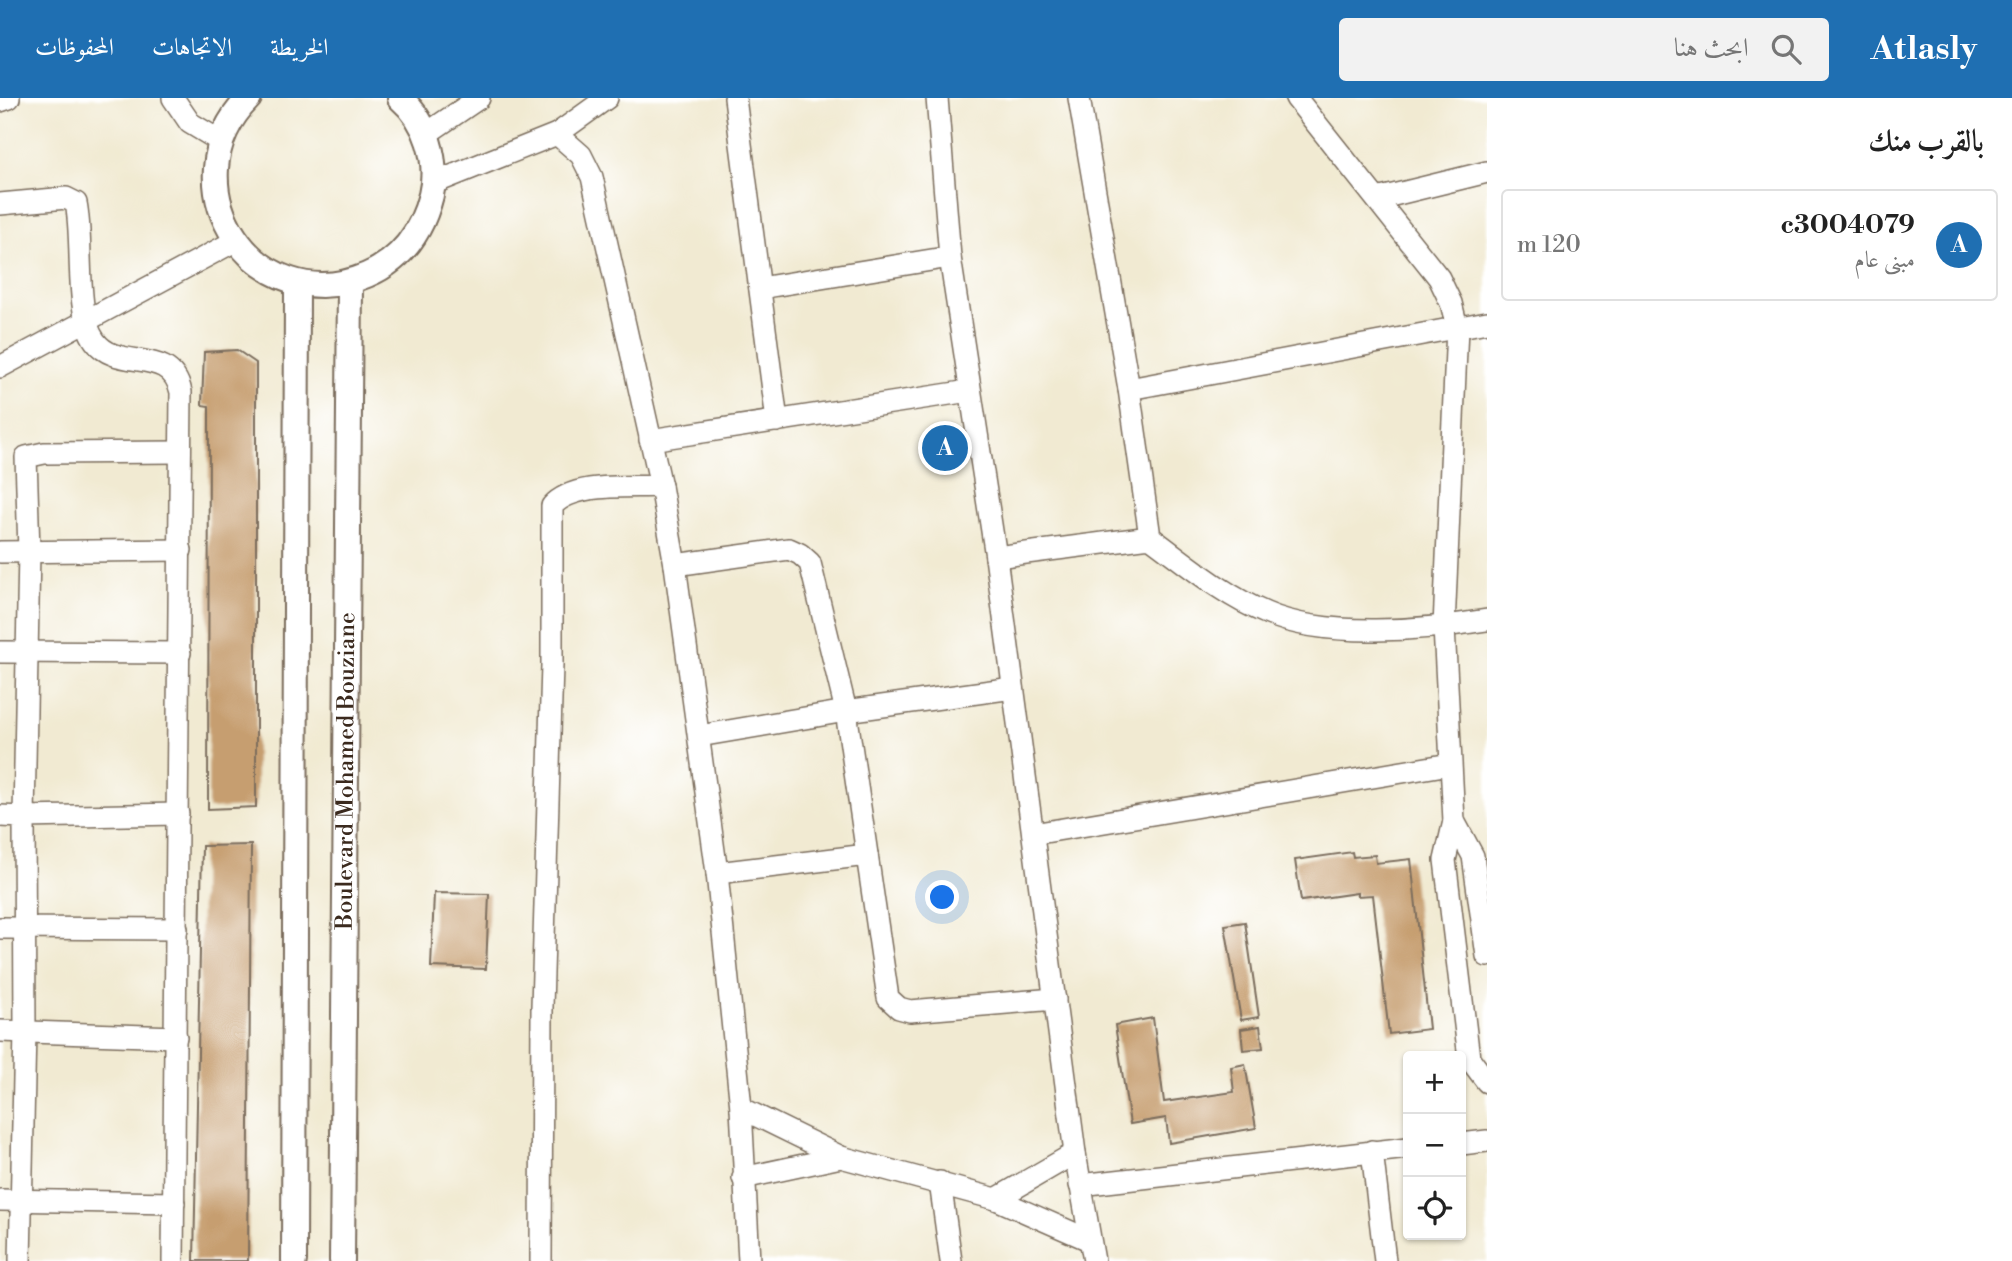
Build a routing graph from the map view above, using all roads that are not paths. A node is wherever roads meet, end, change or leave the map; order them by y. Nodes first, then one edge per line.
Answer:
1 (9, 98) edge
2 (173, 98) edge
3 (249, 98) edge
4 (400, 98) edge
5 (479, 98) edge
6 (607, 98) edge
7 (735, 98) edge
8 (937, 98) edge
9 (1079, 98) edge
10 (1296, 98) edge
11 (0, 101) edge
12 (426, 134) junction
13 (557, 134) junction
14 (220, 141) junction
15 (1487, 173) edge
16 (434, 183) junction
17 (1377, 199) junction
18 (0, 204) edge
19 (235, 241) junction
20 (950, 257) junction
21 (297, 283) junction
22 (351, 283) junction
23 (760, 288) junction
24 (85, 320) junction
25 (1487, 322) edge
26 (1457, 327) junction
27 (0, 367) edge
28 (1129, 389) junction
29 (969, 391) junction
30 (777, 421) junction
31 (650, 440) junction
32 (180, 452) junction
33 (661, 486) junction
34 (1150, 537) junction
35 (181, 550) junction
36 (29, 551) junction
37 (0, 552) edge
38 (996, 557) junction
39 (675, 565) junction
40 (1487, 620) edge
41 (1444, 627) junction
42 (0, 652) edge
43 (27, 652) junction
44 (180, 653) junction
45 (1013, 688) junction
46 (846, 711) junction
47 (699, 736) junction
48 (1450, 764) junction
49 (178, 814) junction
50 (0, 816) edge
51 (24, 817) junction
52 (1454, 821) junction
53 (1033, 834) junction
54 (867, 855) junction
55 (717, 873) junction
56 (0, 928) edge
57 (23, 928) junction
58 (177, 929) junction
59 (1487, 956) edge
60 (1055, 999) junction
61 (0, 1031) edge
62 (24, 1031) junction
63 (176, 1037) junction
64 (1478, 1057) edge
65 (1487, 1082) edge
66 (741, 1108) junction
67 (1487, 1141) edge
68 (1466, 1143) edge
69 (1403, 1148) edge
70 (1372, 1151) junction
71 (1075, 1153) junction
72 (841, 1157) junction
73 (743, 1178) junction
74 (940, 1182) junction
75 (1080, 1185) junction
76 (996, 1199) junction
77 (10, 1200) edge
78 (174, 1203) junction
79 (1089, 1240) junction
80 (20, 1261) edge
81 (173, 1261) edge
82 (293, 1261) edge
83 (342, 1261) edge
84 (541, 1261) edge
85 (749, 1261) edge
86 (951, 1261) edge
87 (1094, 1261) edge
88 (1385, 1261) edge

1 - 11 street
2 - 14 street
3 - 14 street
4 - 12 street
5 - 12 street
6 - 13 street
7 - 23 street
8 - 20 street
9 - 28 street
10 - 17 street
12 - 16 street
13 - 16 street
13 - 31 street
14 - 19 street
15 - 17 street
16 - 22 street
17 - 26 street
18 - 24 street
19 - 21 street
19 - 24 street
20 - 23 street
20 - 29 street
21 - 22 street
21 - 82 street
22 - 83 street, Boulevard Mohamed Bouziane
23 - 30 street
24 - 27 street
24 - 32 street
25 - 26 street
26 - 28 street
26 - 41 street
28 - 34 street
29 - 30 street
29 - 38 street
30 - 31 street
31 - 33 street
32 - 35 street
32 - 36 street
33 - 39 street
33 - 84 street
34 - 38 street
34 - 41 street
35 - 36 street
35 - 44 street
36 - 37 street
36 - 43 street
38 - 45 street
39 - 46 street
39 - 47 street
40 - 41 street
41 - 48 street
42 - 43 street
43 - 44 street
43 - 51 street
44 - 49 street
45 - 46 street
45 - 53 street
46 - 47 street
46 - 54 street
47 - 55 street
48 - 52 street
48 - 53 street
49 - 51 street
49 - 58 street
50 - 51 street
51 - 57 street
52 - 59 street
52 - 64 street
53 - 60 street
54 - 55 street
54 - 60 street
55 - 66 street
56 - 57 street
57 - 58 street
57 - 62 street
58 - 63 street
60 - 71 street
61 - 62 street
62 - 63 street
62 - 77 street
63 - 78 street
64 - 65 street
66 - 72 street
66 - 73 street
67 - 68 street
69 - 70 street
70 - 75 street
70 - 88 street
71 - 75 street
71 - 76 street
72 - 73 street
72 - 74 street
73 - 85 street
74 - 76 street
74 - 86 street
75 - 79 street
76 - 79 street
77 - 78 street
77 - 80 street
78 - 81 street
79 - 87 street

